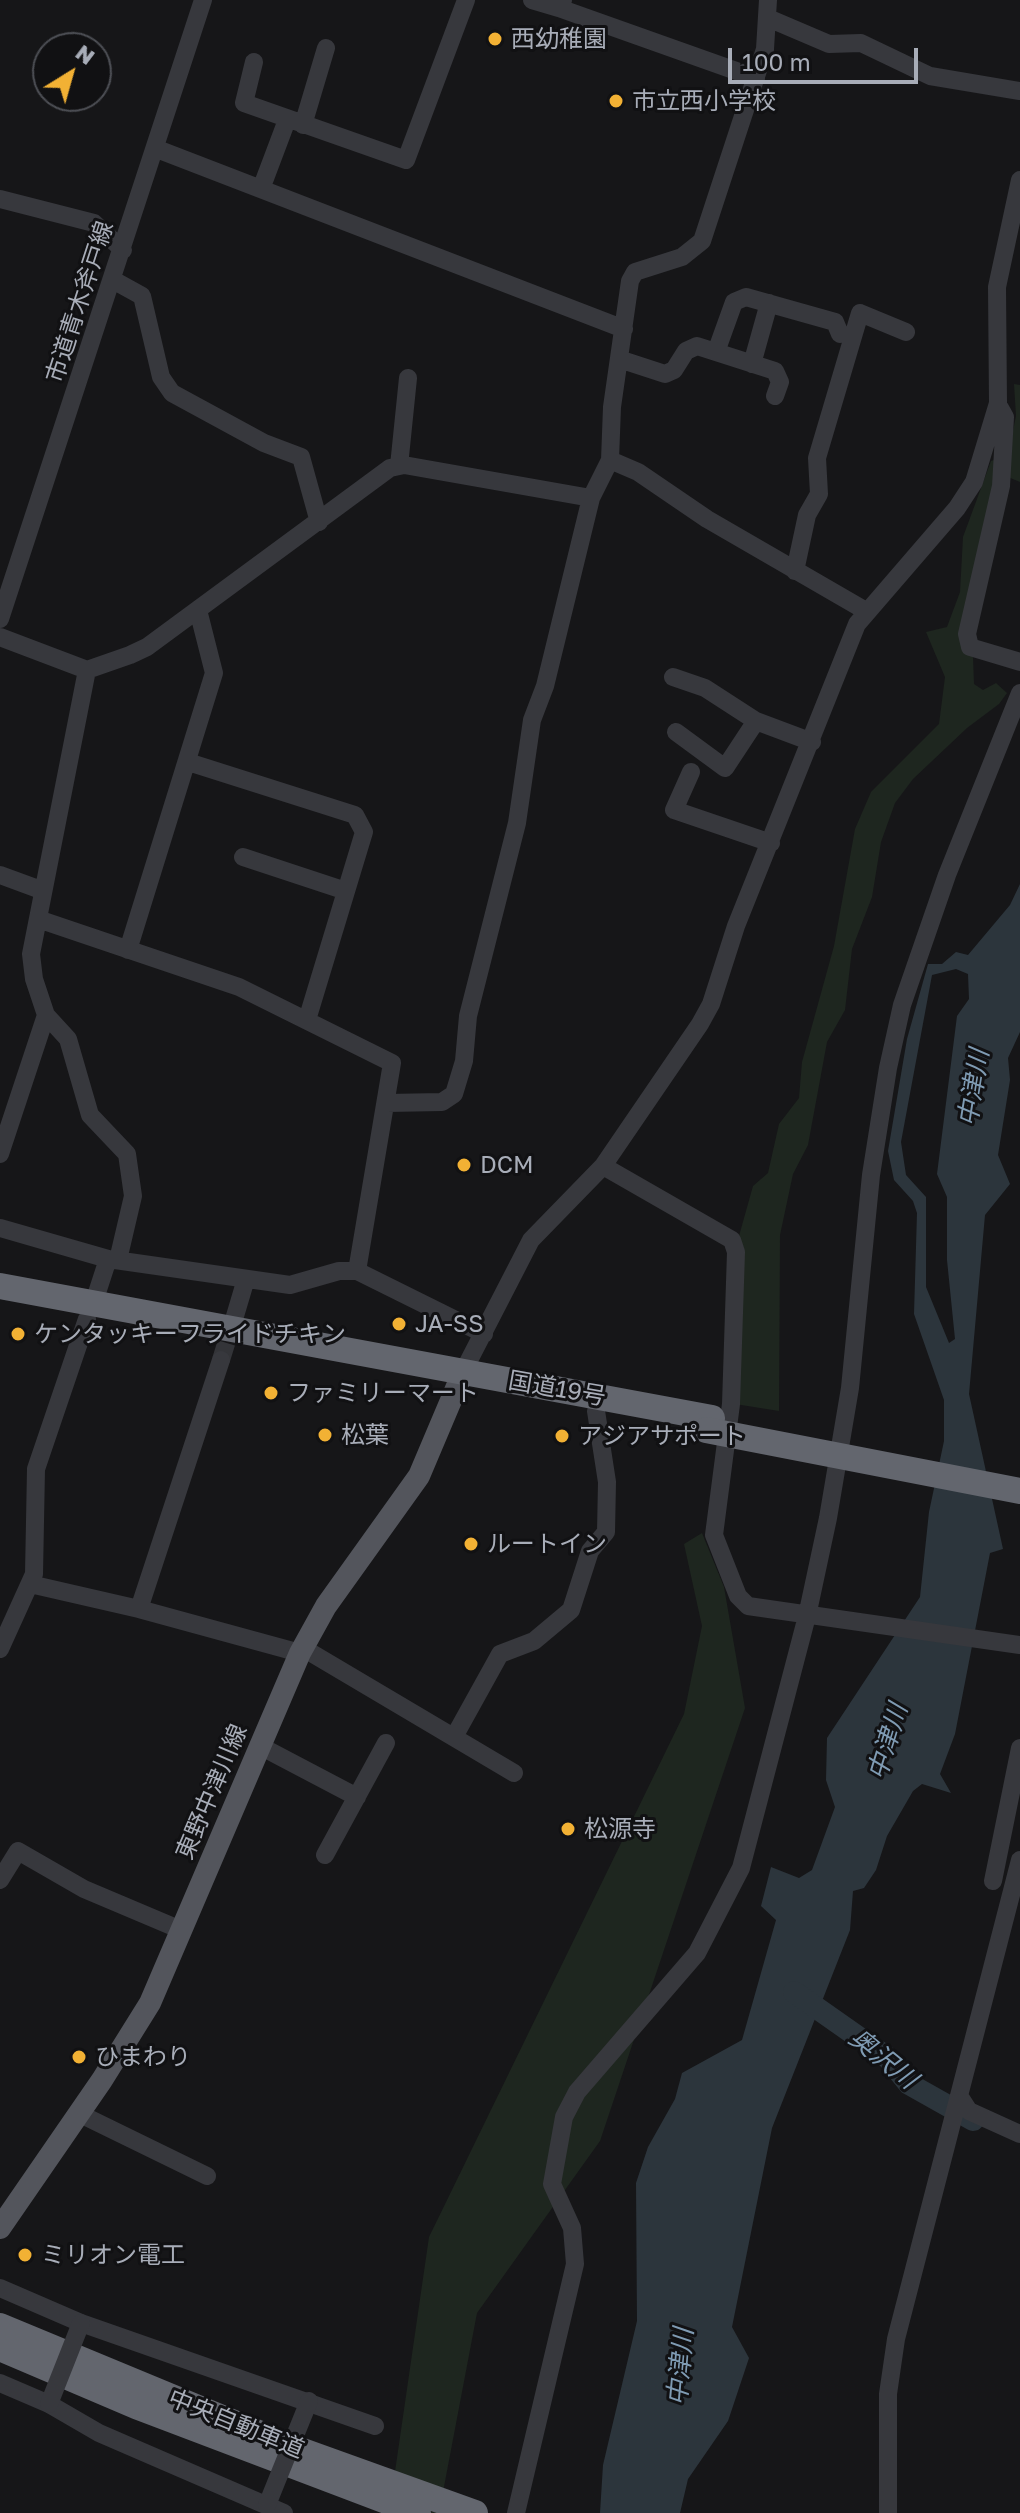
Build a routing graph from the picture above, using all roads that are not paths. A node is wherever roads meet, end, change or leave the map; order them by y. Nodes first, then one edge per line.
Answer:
1 (203, 0) edge
2 (466, 0) edge
3 (532, 0) edge
4 (561, 4) edge
5 (768, 9) edge
6 (326, 48) dead end
7 (254, 62) dead end
8 (756, 78) junction
9 (1020, 91) edge
10 (295, 123) junction
11 (157, 149) junction
12 (1020, 180) edge
13 (261, 189) junction
14 (0, 199) edge
15 (123, 250) junction
16 (113, 280) junction
17 (769, 303) junction
18 (624, 329) junction
19 (906, 332) dead end
20 (840, 334) dead end
21 (716, 352) junction
22 (619, 359) junction
23 (752, 364) junction
24 (408, 378) dead end
25 (775, 396) dead end
26 (998, 403) junction
27 (610, 460) junction
28 (399, 466) junction
29 (591, 498) junction
30 (319, 522) junction
31 (795, 571) junction
32 (198, 610) junction
33 (866, 611) junction
34 (0, 619) edge
35 (0, 637) edge
36 (1020, 662) edge
37 (87, 670) junction
38 (673, 677) dead end
39 (1020, 693) edge
40 (756, 721) junction
41 (676, 732) dead end
42 (812, 742) junction
43 (188, 762) junction
44 (691, 772) dead end
45 (771, 843) junction
46 (243, 857) dead end
47 (0, 875) edge
48 (41, 890) junction
49 (346, 891) junction
50 (38, 919) junction
51 (128, 950) junction
52 (46, 1015) junction
53 (307, 1020) junction
54 (387, 1103) junction
55 (0, 1154) edge
56 (603, 1166) junction
57 (0, 1228) edge
58 (113, 1260) junction
59 (357, 1271) junction
60 (246, 1279) junction
61 (0, 1286) edge
62 (0, 1302) edge
63 (90, 1311) junction
64 (235, 1316) tunnel mouth
65 (484, 1334) junction
66 (221, 1360) tunnel mouth
67 (460, 1379) junction
68 (596, 1411) junction
69 (709, 1424) junction
70 (1020, 1475) edge
71 (1020, 1491) edge
72 (30, 1584) junction
73 (139, 1609) junction
74 (807, 1616) junction
75 (1020, 1645) edge
76 (0, 1649) edge
77 (301, 1651) junction
78 (454, 1737) junction
79 (386, 1743) dead end
80 (260, 1746) junction
81 (1020, 1748) edge
82 (514, 1773) dead end
83 (357, 1797) junction
84 (325, 1855) dead end
85 (1020, 1860) edge
86 (0, 1880) edge
87 (993, 1881) dead end
88 (181, 1930) junction
89 (957, 2106) junction
90 (80, 2114) junction
91 (1020, 2134) edge
92 (207, 2176) dead end
93 (0, 2228) edge
94 (0, 2288) edge
95 (81, 2323) junction
96 (0, 2326) edge
97 (0, 2348) edge
98 (0, 2383) edge
99 (309, 2401) junction
100 (49, 2404) junction
101 (375, 2426) dead end
102 (272, 2510) edge
103 (472, 2512) edge
104 (418, 2513) edge
105 (516, 2513) edge
106 (888, 2513) edge

1 - 11 street, 市道青木斧戸線
2 - 10 street
3 - 4 street
4 - 8 street
5 - 8 street
5 - 9 street
6 - 10 street
7 - 10 street
8 - 18 street
10 - 13 street
11 - 13 street
11 - 15 street, 市道青木斧戸線
12 - 26 street
13 - 18 street
14 - 15 street
15 - 16 street, 市道青木斧戸線
16 - 30 street
16 - 34 street, 市道青木斧戸線
17 - 20 street
17 - 21 street
17 - 23 street
18 - 22 street
19 - 31 street
21 - 22 street
21 - 23 street
22 - 27 street
23 - 25 street
24 - 28 street
26 - 33 street
26 - 36 street
27 - 29 street
27 - 31 street
28 - 29 street
28 - 30 street
29 - 54 street
30 - 32 street
31 - 33 street
32 - 37 street
32 - 43 street
33 - 42 street
35 - 37 street
37 - 48 street
38 - 40 street
39 - 74 street
40 - 41 street
40 - 42 street
42 - 45 street
43 - 49 street
43 - 51 street
44 - 45 street
45 - 56 street
46 - 49 street
47 - 48 street
48 - 50 street
49 - 53 street
50 - 51 street
50 - 52 street
51 - 53 street
52 - 55 street
52 - 58 street
53 - 54 street
54 - 59 street
56 - 65 street
56 - 74 street
57 - 58 street
58 - 60 street
58 - 63 street
59 - 60 street
59 - 65 street
60 - 64 street
61 - 63 highway, 国道19号
62 - 63 highway, 国道19号
63 - 67 highway, 国道19号
63 - 72 street
65 - 67 street
66 - 73 street
67 - 68 highway, 国道19号
67 - 69 highway, 国道19号
67 - 77 main road, 東野中津川線
68 - 69 highway, 国道19号
68 - 78 street
69 - 70 highway, 国道19号
69 - 71 highway, 国道19号, bridge
72 - 73 street
72 - 76 street
73 - 77 street
74 - 75 street
74 - 105 street
77 - 78 street
77 - 80 main road, 東野中津川線
78 - 82 street
79 - 83 street
80 - 83 street
80 - 88 main road, 東野中津川線
81 - 87 street
83 - 84 street
85 - 89 street
86 - 88 street
88 - 90 main road, 東野中津川線
89 - 91 street
89 - 106 street
90 - 92 street
90 - 93 main road, 東野中津川線
94 - 95 street
95 - 99 street
95 - 100 street, bridge
96 - 103 highway, 中央自動車道
97 - 104 highway, 中央自動車道
98 - 100 street
99 - 101 street
99 - 102 street, bridge
100 - 102 street

